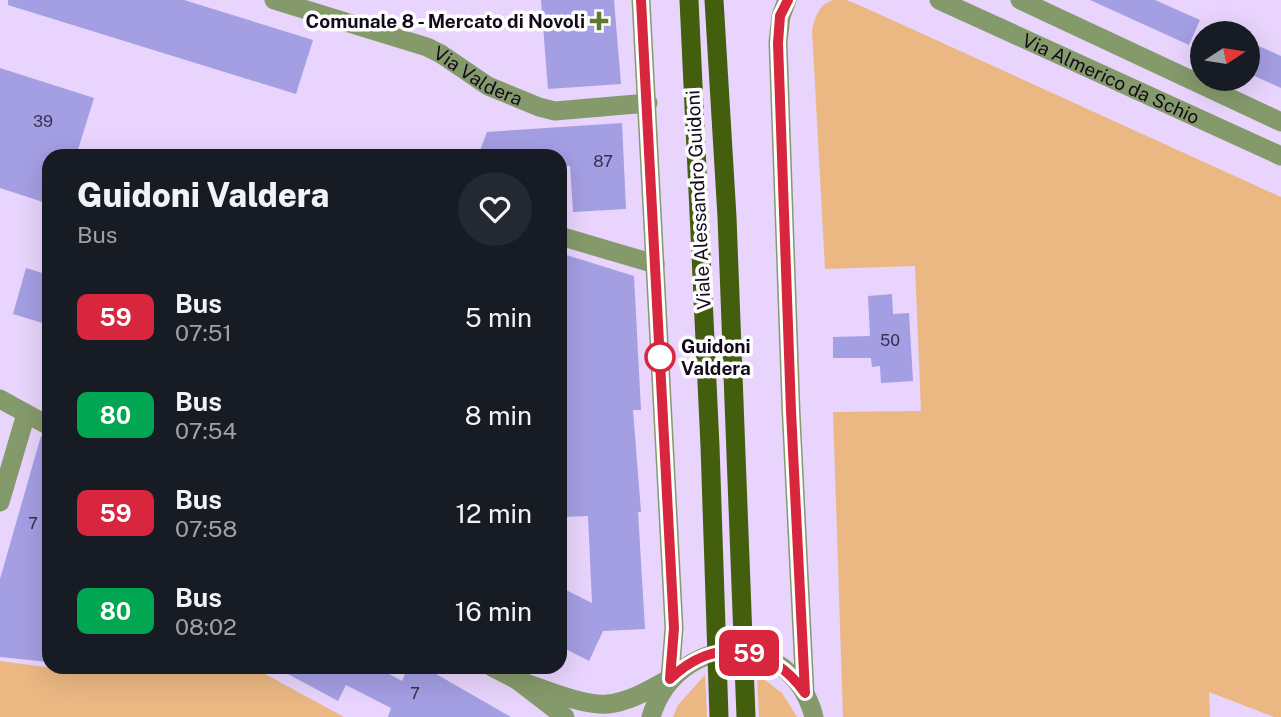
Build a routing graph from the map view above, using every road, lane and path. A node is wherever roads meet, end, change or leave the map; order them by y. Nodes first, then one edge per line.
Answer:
1 (274, 0) edge
2 (641, 0) edge
3 (689, 0) edge
4 (714, 0) edge
5 (788, 0) edge
6 (939, 0) edge
7 (1020, 0) edge
8 (305, 4) edge
9 (648, 103) junction
10 (1281, 122) edge
11 (1281, 156) edge
12 (567, 238) edge
13 (655, 264) junction
14 (0, 399) edge
15 (26, 414) junction
16 (42, 422) edge
17 (0, 502) edge
18 (743, 651) junction
19 (716, 652) junction
20 (505, 674) edge
21 (670, 679) junction
22 (517, 680) junction
23 (805, 693) junction
24 (565, 717) edge
25 (651, 717) edge
26 (719, 717) edge
27 (746, 717) edge
28 (814, 717) edge

1 - 8 street, Via Valdera
2 - 9 street
3 - 19 main road, Viale Alessandro Guidoni
4 - 18 main road, Viale Alessandro Guidoni
5 - 23 street
6 - 11 street, Via Almerico da Schio
7 - 10 street, Via Almerico da Schio
8 - 9 street, Via Valdera
9 - 13 street
12 - 13 street
13 - 21 street
14 - 15 street
15 - 16 street
15 - 17 street
18 - 19 street
18 - 23 street
18 - 27 main road, Viale Alessandro Guidoni
19 - 21 street
19 - 26 main road, Viale Alessandro Guidoni
20 - 22 street
21 - 22 street
21 - 25 street
22 - 24 street
23 - 28 street

